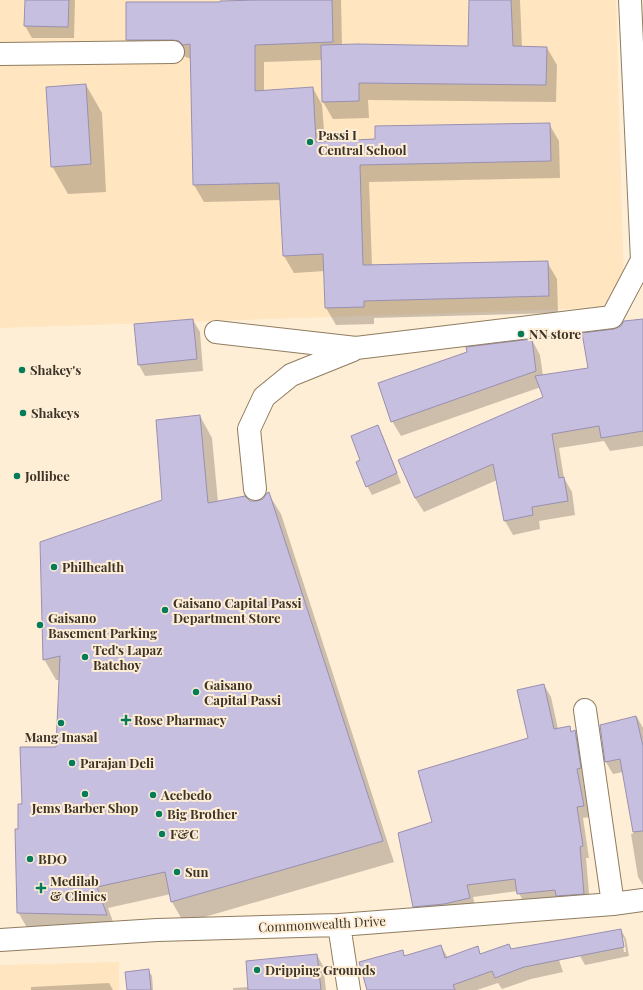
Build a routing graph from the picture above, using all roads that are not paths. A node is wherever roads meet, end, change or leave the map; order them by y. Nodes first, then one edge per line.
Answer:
1 (630, 0) edge
2 (637, 28) edge
3 (173, 52) dead end
4 (0, 54) edge
5 (216, 332) dead end
6 (356, 348) junction
7 (255, 489) dead end
8 (586, 710) dead end
9 (643, 900) edge
10 (613, 904) junction
11 (339, 925) junction
12 (0, 940) edge
13 (349, 990) edge

1 - 2 street
2 - 6 street
3 - 4 street
5 - 6 street
6 - 7 street
8 - 10 street
9 - 10 street, Commonwealth Drive
10 - 11 street, Commonwealth Drive
11 - 12 street, Commonwealth Drive
11 - 13 street

